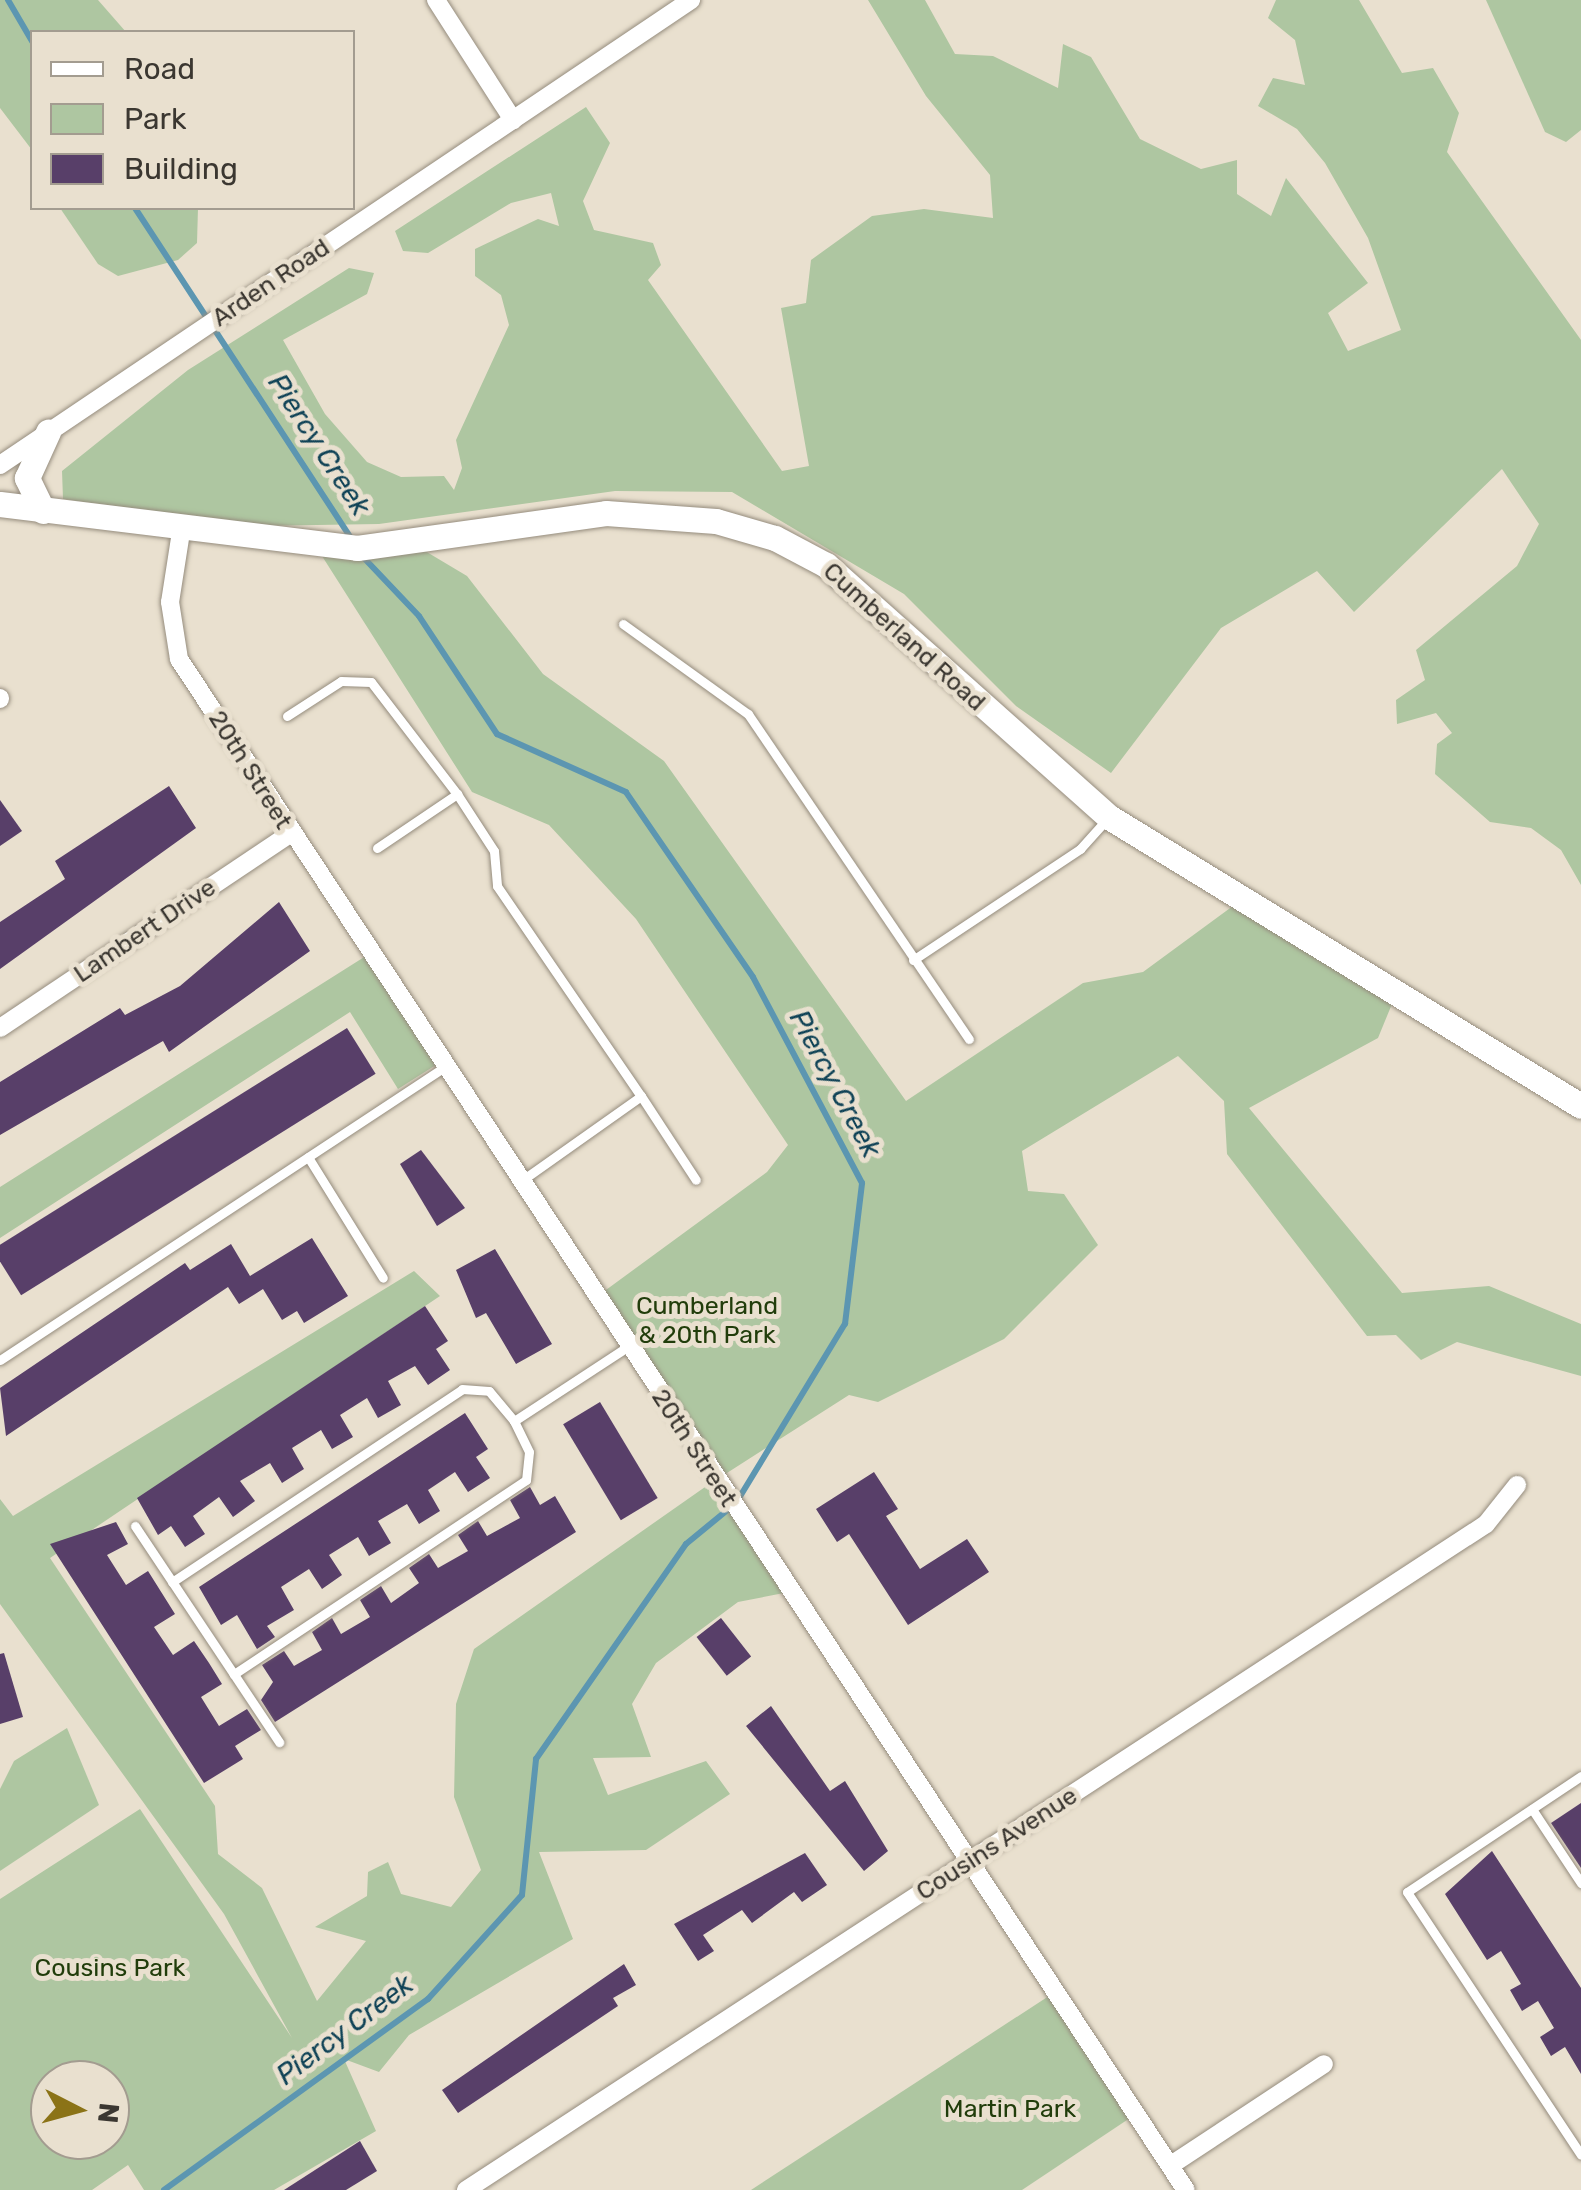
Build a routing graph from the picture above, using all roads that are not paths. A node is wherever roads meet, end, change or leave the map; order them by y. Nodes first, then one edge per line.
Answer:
1 (436, 0) edge
2 (691, 0) edge
3 (513, 120) junction
4 (48, 432) junction
5 (0, 464) edge
6 (0, 504) edge
7 (43, 511) junction
8 (181, 532) junction
9 (624, 624) dead end
10 (288, 716) dead end
11 (457, 794) junction
12 (1108, 816) junction
13 (290, 834) junction
14 (377, 848) dead end
15 (913, 960) junction
16 (0, 1028) edge
17 (969, 1038) dead end
18 (443, 1068) junction
19 (641, 1096) junction
20 (1581, 1106) edge
21 (308, 1158) junction
22 (696, 1180) dead end
23 (518, 1182) junction
24 (383, 1278) dead end
25 (627, 1347) junction
26 (0, 1360) edge
27 (514, 1421) junction
28 (1517, 1486) dead end
29 (135, 1526) dead end
30 (172, 1582) junction
31 (234, 1674) junction
32 (280, 1742) dead end
33 (1581, 1776) edge
34 (1532, 1809) junction
35 (968, 1862) junction
36 (1581, 1883) edge
37 (1324, 2064) dead end
38 (1581, 2156) edge
39 (1171, 2166) junction
40 (466, 2190) edge
41 (1186, 2190) edge

1 - 3 street
2 - 3 street, Arden Road
3 - 4 street, Arden Road
4 - 5 street, Arden Road
4 - 7 street
6 - 7 street, Cumberland Road
7 - 8 street, Cumberland Road
8 - 12 street, Cumberland Road
8 - 13 street, 20th Street
9 - 15 lane
10 - 11 lane
11 - 14 lane
11 - 19 lane
12 - 15 lane
12 - 20 street, Cumberland Road
13 - 16 street, Lambert Drive
13 - 18 street, 20th Street
15 - 17 lane
18 - 21 lane
18 - 23 street, 20th Street
19 - 22 lane
19 - 23 lane
21 - 24 lane
21 - 26 lane
23 - 25 street, 20th Street
25 - 27 lane
25 - 35 street, 20th Street
27 - 30 lane
27 - 31 lane
28 - 35 street, Cousins Avenue
29 - 30 lane
30 - 31 lane
31 - 32 lane
33 - 34 lane
34 - 36 lane
34 - 38 lane
35 - 39 street, 20th Street
35 - 40 street, Cousins Avenue
37 - 39 street
39 - 41 street, 20th Street

